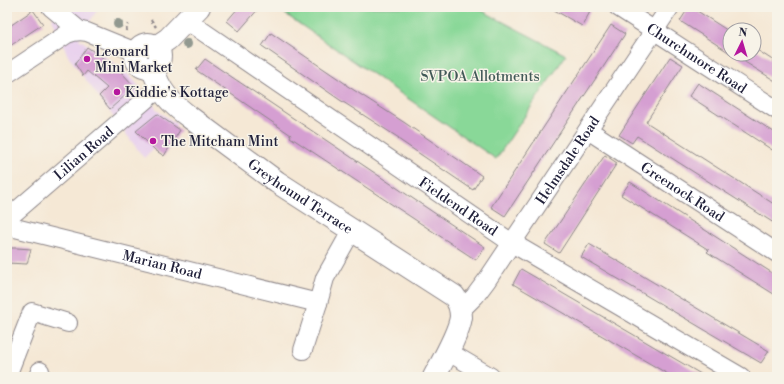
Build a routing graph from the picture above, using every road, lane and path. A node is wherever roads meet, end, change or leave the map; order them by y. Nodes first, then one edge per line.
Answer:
1 (51, 7) edge
2 (618, 7) edge
3 (670, 7) edge
4 (192, 14) edge
5 (151, 20) dead end
6 (128, 24) dead end
7 (80, 30) junction
8 (654, 30) junction
9 (126, 32) dead end
10 (150, 49) junction
11 (7, 74) edge
12 (162, 90) junction
13 (777, 110) edge
14 (588, 130) junction
15 (7, 219) edge
16 (7, 226) edge
17 (352, 230) junction
18 (512, 242) junction
19 (777, 253) edge
20 (318, 303) junction
21 (461, 310) junction
22 (68, 323) dead end
23 (303, 350) dead end
24 (447, 351) junction
25 (7, 376) edge
26 (434, 377) edge
27 (491, 377) edge
28 (741, 377) edge

1 - 7 street
2 - 8 street, Churchmore Road
3 - 8 street, Helmsdale Road
4 - 10 main road
4 - 18 street, Fieldend Road
5 - 10 path
6 - 9 path
7 - 10 street
7 - 11 street
8 - 13 street, Churchmore Road
8 - 14 street, Helmsdale Road
10 - 12 main road, Greyhound Terrace
12 - 15 street, Lilian Road
12 - 17 main road, Greyhound Terrace
14 - 18 street, Helmsdale Road
14 - 19 street, Greenock Road
16 - 20 street, Marian Road
17 - 20 street
17 - 21 main road, Greyhound Terrace
18 - 21 street, Helmsdale Road
18 - 28 street, Fieldend Road
20 - 23 street
21 - 24 main road
22 - 25 street
24 - 26 main road
24 - 27 street

